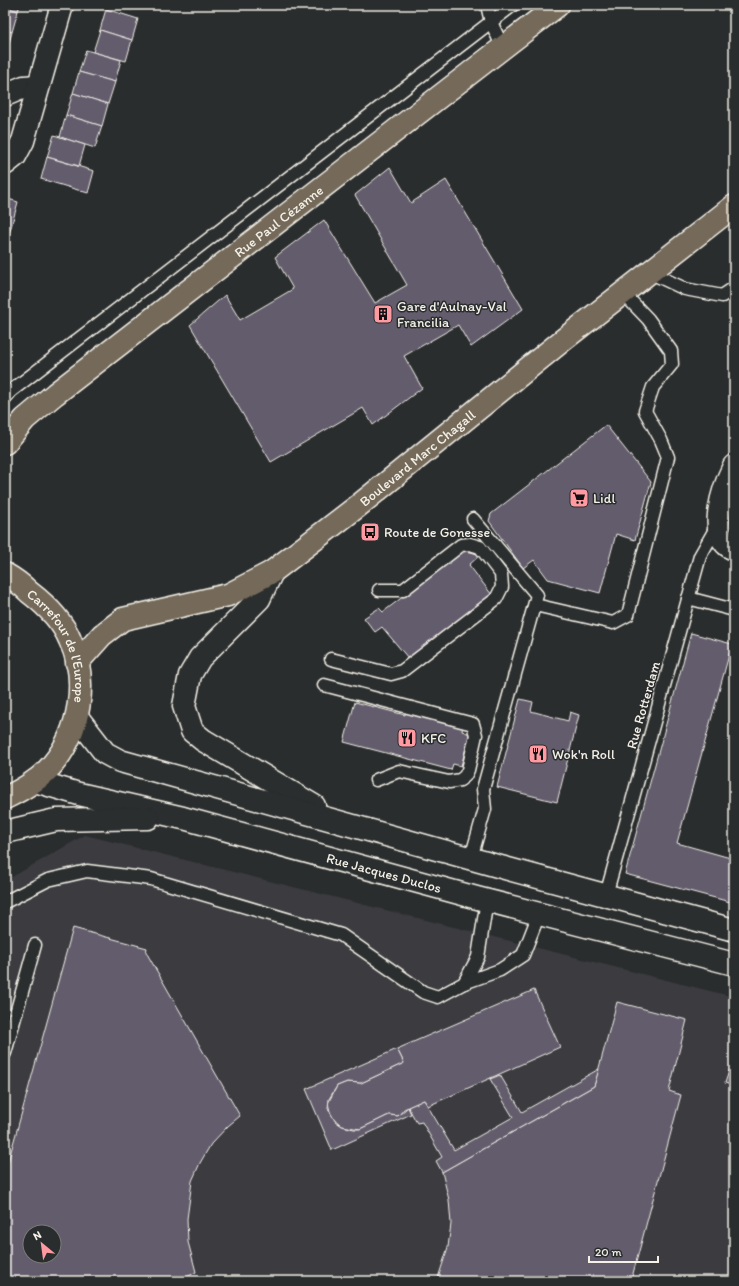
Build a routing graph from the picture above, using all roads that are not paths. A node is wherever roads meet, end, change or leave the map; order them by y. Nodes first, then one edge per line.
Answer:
1 (62, 5) edge
2 (487, 5) edge
3 (513, 5) edge
4 (558, 5) edge
5 (491, 22) junction
6 (503, 48) junction
7 (38, 86) junction
8 (5, 95) edge
9 (5, 164) edge
10 (734, 206) edge
11 (649, 272) junction
12 (734, 288) edge
13 (623, 293) junction
14 (5, 398) edge
15 (5, 443) edge
16 (734, 466) edge
17 (473, 519) dead end
18 (717, 526) junction
19 (734, 549) edge
20 (272, 572) junction
21 (5, 574) edge
22 (379, 590) dead end
23 (688, 598) junction
24 (535, 605) junction
25 (734, 610) edge
26 (331, 658) dead end
27 (77, 662) junction
28 (324, 685) dead end
29 (77, 717) junction
30 (376, 780) dead end
31 (35, 781) junction
32 (5, 798) edge
33 (183, 818) junction
34 (339, 821) junction
35 (5, 832) edge
36 (471, 858) junction
37 (606, 895) junction
38 (487, 900) junction
39 (5, 902) edge
40 (539, 914) junction
41 (734, 930) edge
42 (35, 946) dead end
43 (734, 964) edge
44 (464, 983) junction
45 (5, 1053) edge

1 - 7 main road
2 - 5 lane
3 - 5 lane
4 - 6 main road, Rue Paul Cézanne
5 - 6 lane
5 - 14 lane
6 - 15 main road, Rue Paul Cézanne
7 - 8 main road
7 - 9 main road
10 - 11 main road, Boulevard Marc Chagall
11 - 12 lane
11 - 13 main road, Boulevard Marc Chagall
13 - 20 main road, Boulevard Marc Chagall
13 - 24 lane
16 - 18 main road
17 - 24 lane
18 - 19 main road
18 - 23 lane, Rue Rotterdam
20 - 27 main road, Boulevard Marc Chagall
20 - 34 main road
21 - 27 main road, Carrefour de l'Europe
22 - 26 lane
23 - 25 lane
23 - 37 lane, Rue Rotterdam
24 - 36 lane
27 - 29 main road, Carrefour de l'Europe
28 - 30 lane
29 - 31 main road, Carrefour de l'Europe
29 - 34 main road
31 - 32 main road, Carrefour de l'Europe
31 - 33 main road, Rue Jacques Duclos
33 - 35 main road
33 - 38 main road, Rue Jacques Duclos
34 - 36 main road
36 - 37 main road
37 - 41 main road
38 - 40 main road, Rue Jacques Duclos
38 - 44 lane
39 - 44 lane
40 - 43 main road, Rue Jacques Duclos
40 - 44 lane
42 - 45 lane

